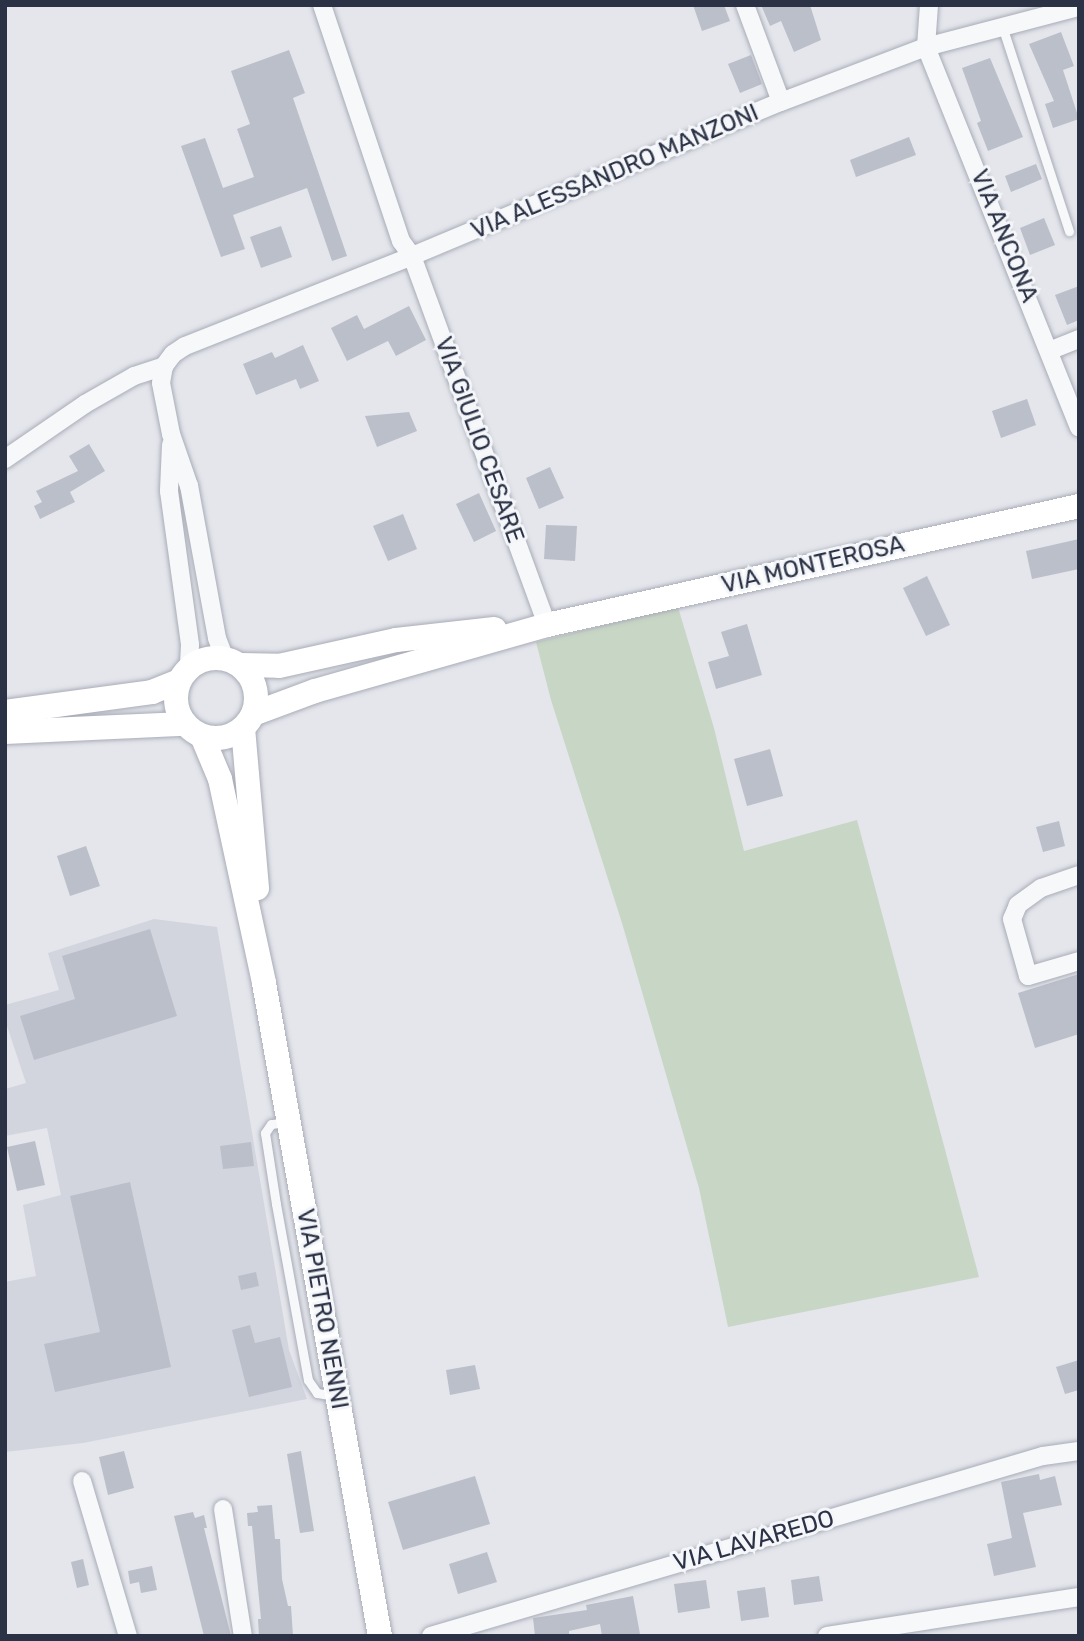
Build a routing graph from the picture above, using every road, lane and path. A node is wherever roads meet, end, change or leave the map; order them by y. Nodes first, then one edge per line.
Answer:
1 (322, 5) edge
2 (745, 5) edge
3 (929, 5) edge
4 (1079, 7) edge
5 (1037, 12) edge
6 (1002, 26) junction
7 (926, 47) junction
8 (781, 102) junction
9 (1069, 230) dead end
10 (412, 256) junction
11 (1079, 339) edge
12 (1049, 351) junction
13 (164, 366) junction
14 (1079, 427) edge
15 (171, 434) junction
16 (5, 459) edge
17 (1079, 506) edge
18 (547, 625) junction
19 (232, 662) junction
20 (184, 674) junction
21 (5, 712) edge
22 (248, 721) junction
23 (193, 730) junction
24 (5, 732) edge
25 (1079, 875) edge
26 (1079, 961) edge
27 (264, 983) junction
28 (1079, 1451) edge
29 (82, 1481) dead end
30 (223, 1509) dead end
31 (1079, 1597) edge
32 (128, 1636) edge
33 (243, 1636) edge
34 (380, 1636) edge
35 (431, 1636) edge
36 (827, 1636) edge

1 - 10 street, VIA GIULIO CESARE
2 - 8 street
3 - 7 street
4 - 5 street, VIA ALESSANDRO MANZONI
5 - 6 street, VIA ALESSANDRO MANZONI
6 - 7 street, VIA ALESSANDRO MANZONI
6 - 9 lane
7 - 8 street, VIA ALESSANDRO MANZONI
7 - 12 street, VIA ANCONA
8 - 10 street, VIA ALESSANDRO MANZONI
10 - 13 street, VIA ALESSANDRO MANZONI
10 - 18 street, VIA GIULIO CESARE
11 - 12 street
12 - 14 street, VIA ANCONA
13 - 15 street
13 - 16 street
15 - 19 street
15 - 20 street
17 - 18 main road, VIA MONTEROSA
18 - 19 main road, VIA MONTEROSA
18 - 22 main road, VIA MONTEROSA
19 - 20 main road
19 - 22 main road
20 - 21 main road
20 - 23 main road
22 - 23 main road
22 - 27 main road, VIA PIETRO NENNI
23 - 24 main road
23 - 27 main road, VIA PIETRO NENNI
25 - 26 street
27 - 34 main road, VIA PIETRO NENNI
28 - 35 street, VIA LAVAREDO
29 - 32 street
30 - 33 street
31 - 36 street

